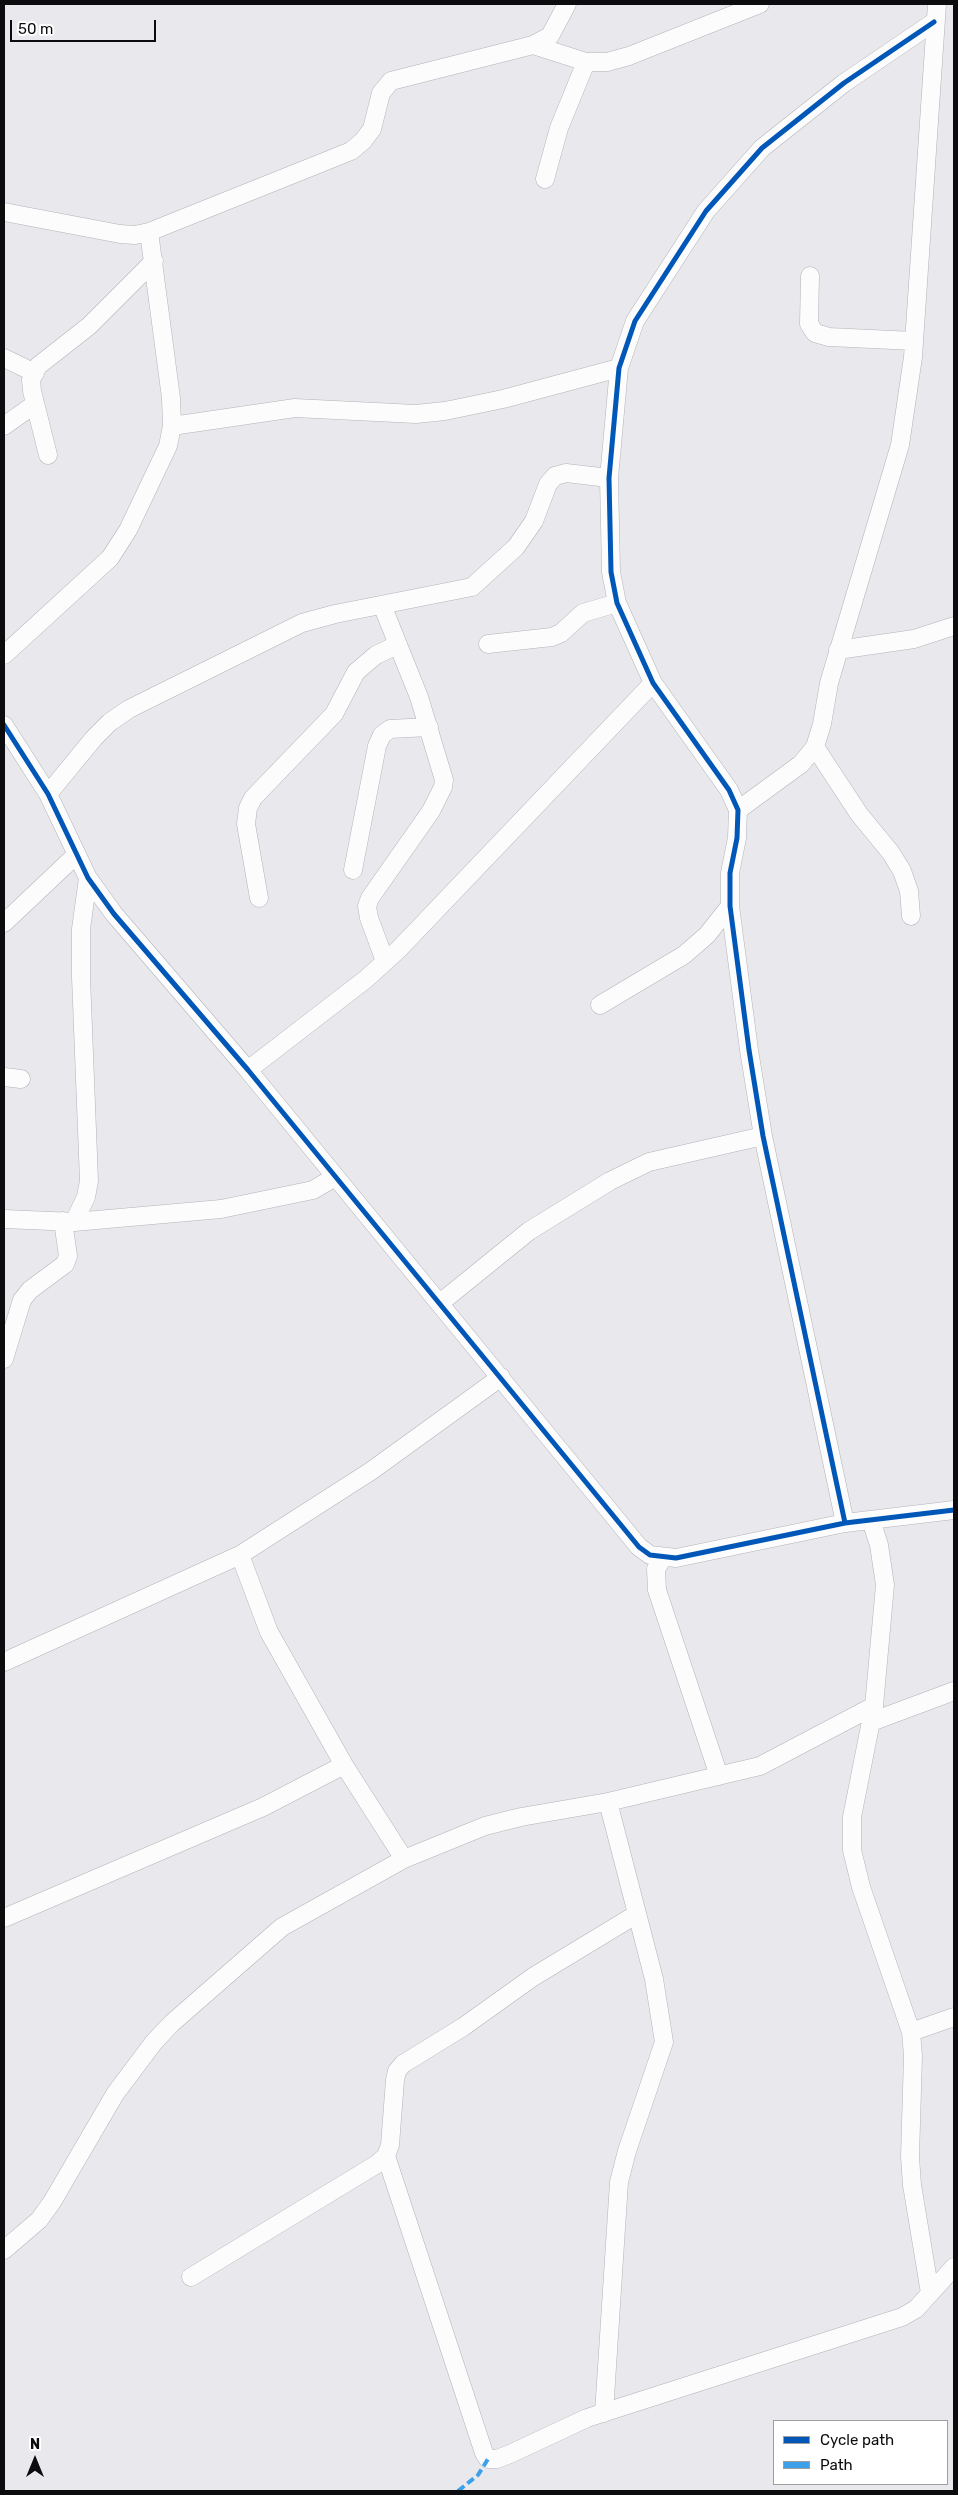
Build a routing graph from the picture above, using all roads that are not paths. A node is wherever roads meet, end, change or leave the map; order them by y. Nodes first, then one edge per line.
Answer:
1 (567, 4) edge
2 (760, 4) edge
3 (937, 4) edge
4 (934, 22) junction
5 (533, 46) junction
6 (586, 62) junction
7 (545, 179) dead end
8 (4, 212) edge
9 (149, 232) junction
10 (154, 260) junction
11 (810, 276) dead end
12 (914, 341) junction
13 (4, 358) edge
14 (619, 368) junction
15 (35, 373) junction
16 (35, 404) junction
17 (4, 426) edge
18 (172, 426) junction
19 (48, 455) dead end
20 (608, 478) junction
21 (617, 603) junction
22 (382, 605) junction
23 (954, 626) edge
24 (397, 644) junction
25 (488, 644) dead end
26 (838, 650) junction
27 (4, 655) edge
28 (653, 682) junction
29 (4, 725) edge
30 (429, 727) junction
31 (815, 746) junction
32 (48, 794) junction
33 (738, 810) junction
34 (75, 856) junction
35 (353, 870) dead end
36 (88, 878) junction
37 (260, 898) dead end
38 (730, 906) junction
39 (911, 916) dead end
40 (4, 923) edge
41 (385, 961) junction
42 (600, 1005) dead end
43 (248, 1070) junction
44 (763, 1136) junction
45 (335, 1177) junction
46 (4, 1219) edge
47 (68, 1221) junction
48 (440, 1303) junction
49 (4, 1358) edge
50 (501, 1378) junction
51 (954, 1510) edge
52 (871, 1520) junction
53 (845, 1523) junction
54 (240, 1556) junction
55 (663, 1558) junction
56 (4, 1662) edge
57 (954, 1690) edge
58 (872, 1714) junction
59 (344, 1765) junction
60 (719, 1776) junction
61 (608, 1802) junction
62 (404, 1859) junction
63 (637, 1914) junction
64 (4, 1918) edge
65 (954, 2017) edge
66 (910, 2032) junction
67 (386, 2156) junction
68 (4, 2250) edge
69 (954, 2267) edge
70 (190, 2277) dead end
71 (930, 2293) junction
72 (604, 2413) junction

1 - 5 street
2 - 6 street
3 - 4 street
4 - 12 street
4 - 14 street
5 - 6 street
5 - 9 street
6 - 7 street
8 - 9 street
9 - 10 street
10 - 15 street
10 - 18 street
11 - 12 street
12 - 26 street
13 - 15 street
14 - 18 street
14 - 20 street
15 - 16 street
16 - 17 street
16 - 19 street
18 - 27 street
20 - 21 street
20 - 22 street
21 - 25 street
21 - 28 street
22 - 24 street
22 - 32 street
23 - 26 street
24 - 30 street
24 - 37 street
26 - 31 street
28 - 33 street
28 - 41 street
29 - 32 street
30 - 35 street
30 - 41 street
31 - 33 street
31 - 39 street
32 - 34 street
33 - 38 street
34 - 36 street
34 - 40 street
36 - 43 street
36 - 47 street
38 - 42 street
38 - 44 street
41 - 43 street
43 - 45 street
44 - 48 street
44 - 53 street
45 - 47 street
45 - 48 street
46 - 47 street
47 - 49 street
48 - 50 street
50 - 54 street
50 - 55 street
51 - 52 street
52 - 53 street
52 - 58 street
53 - 55 street
54 - 56 street
54 - 59 street
55 - 60 street
57 - 58 street
58 - 60 street
58 - 66 street
59 - 62 street
59 - 64 street
60 - 61 street
61 - 62 street
61 - 63 street
62 - 68 street
63 - 67 street
63 - 72 street
65 - 66 street
66 - 71 street
67 - 70 street
67 - 72 street
69 - 71 street
71 - 72 street

